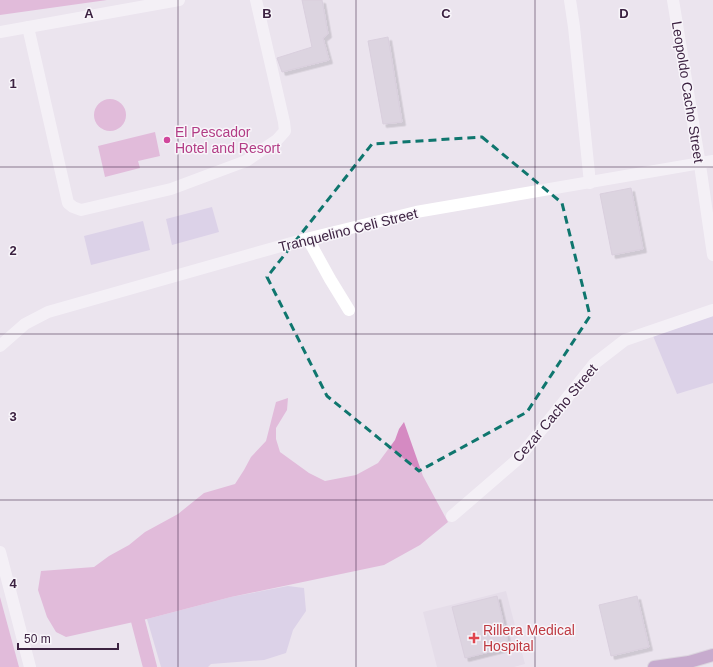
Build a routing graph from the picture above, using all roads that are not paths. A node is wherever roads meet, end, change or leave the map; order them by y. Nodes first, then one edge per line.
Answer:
1 (180, 0) edge
2 (256, 0) edge
3 (570, 0) edge
4 (673, 0) edge
5 (28, 27) junction
6 (0, 32) edge
7 (713, 162) edge
8 (700, 164) junction
9 (590, 183) junction
10 (308, 239) junction
11 (713, 255) edge
12 (349, 310) dead end
13 (713, 310) edge
14 (0, 346) edge
15 (452, 516) dead end
16 (0, 552) edge
17 (713, 655) edge
18 (30, 667) edge
19 (654, 667) edge

1 - 5 street
2 - 5 street
3 - 9 street
4 - 8 street, Leopoldo Cacho Street
5 - 6 street
7 - 8 street, Tranquelino Celi Street
8 - 9 street, Tranquelino Celi Street
8 - 11 street, Leopoldo Cacho Street
9 - 10 street, Tranquelino Celi Street
10 - 12 street
10 - 14 street, Tranquelino Celi Street
13 - 15 street, Cezar Cacho Street
16 - 18 street
17 - 19 main road

